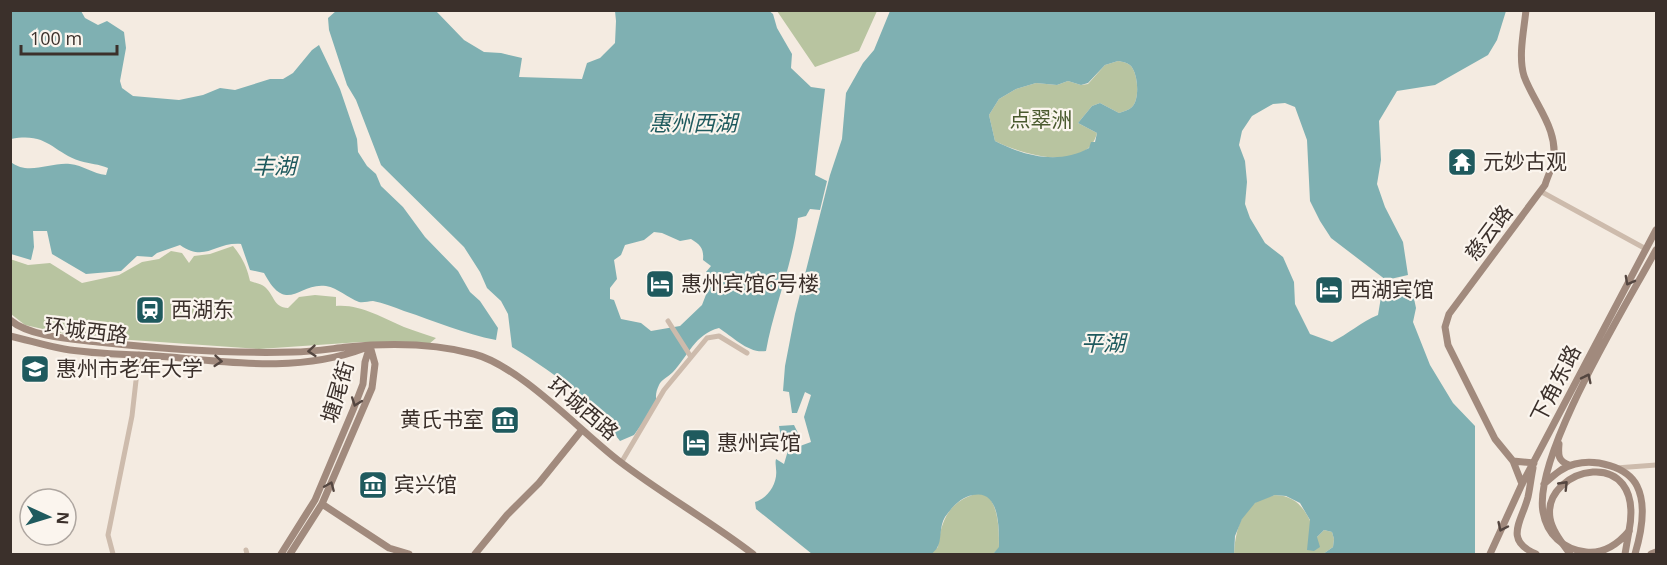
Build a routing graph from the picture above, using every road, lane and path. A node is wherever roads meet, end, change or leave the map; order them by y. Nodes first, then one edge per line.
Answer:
1 (1526, 10) edge
2 (1540, 191) junction
3 (1656, 230) edge
4 (1646, 249) junction
5 (1656, 250) edge
6 (10, 320) edge
7 (668, 321) dead end
8 (10, 336) edge
9 (370, 346) junction
10 (747, 353) dead end
11 (139, 354) junction
12 (691, 357) junction
13 (581, 431) junction
14 (1561, 431) junction
15 (1513, 461) junction
16 (621, 463) junction
17 (1534, 463) junction
18 (1569, 465) junction
19 (1656, 465) edge
20 (1615, 468) junction
21 (1522, 484) junction
22 (1544, 485) junction
23 (322, 504) junction
24 (1629, 531) junction
25 (1656, 552) edge
26 (113, 555) edge
27 (281, 555) edge
28 (290, 555) edge
29 (409, 555) edge
30 (475, 555) edge
31 (753, 555) edge
32 (1490, 555) edge
33 (1536, 555) edge
34 (1570, 555) edge
35 (1625, 555) edge
36 (1635, 555) edge
37 (1651, 555) edge

1 - 2 main road, 慈云路
2 - 4 street
2 - 15 main road, 慈云路
3 - 4 main road, 下角东路
4 -> 17 main road, 下角东路
14 -> 5 main road, 下角东路
9 -> 6 main road, 环城西路
7 - 12 street
8 - 11 main road, 环城西路
11 -> 9 main road, 环城西路
9 - 13 main road, 环城西路
23 -> 9 main road, 塘尾街
9 -> 27 main road, 塘尾街
10 - 12 street
11 - 26 street
12 - 16 street
13 - 16 main road, 环城西路
13 - 30 main road
14 - 18 main road
14 - 22 main road, 下角东路
15 - 17 main road
15 - 21 main road
16 - 31 main road, 环城西路
17 - 21 main road, 下角东路
17 - 33 main road
18 - 20 main road
18 - 22 main road
19 - 20 street
20 - 36 main road
21 -> 32 main road, 下角东路
22 - 24 main road, 下角东路
23 - 28 main road, 塘尾街
23 - 29 main road
34 -> 24 main road, bridge
24 - 35 main road
25 - 37 main road

